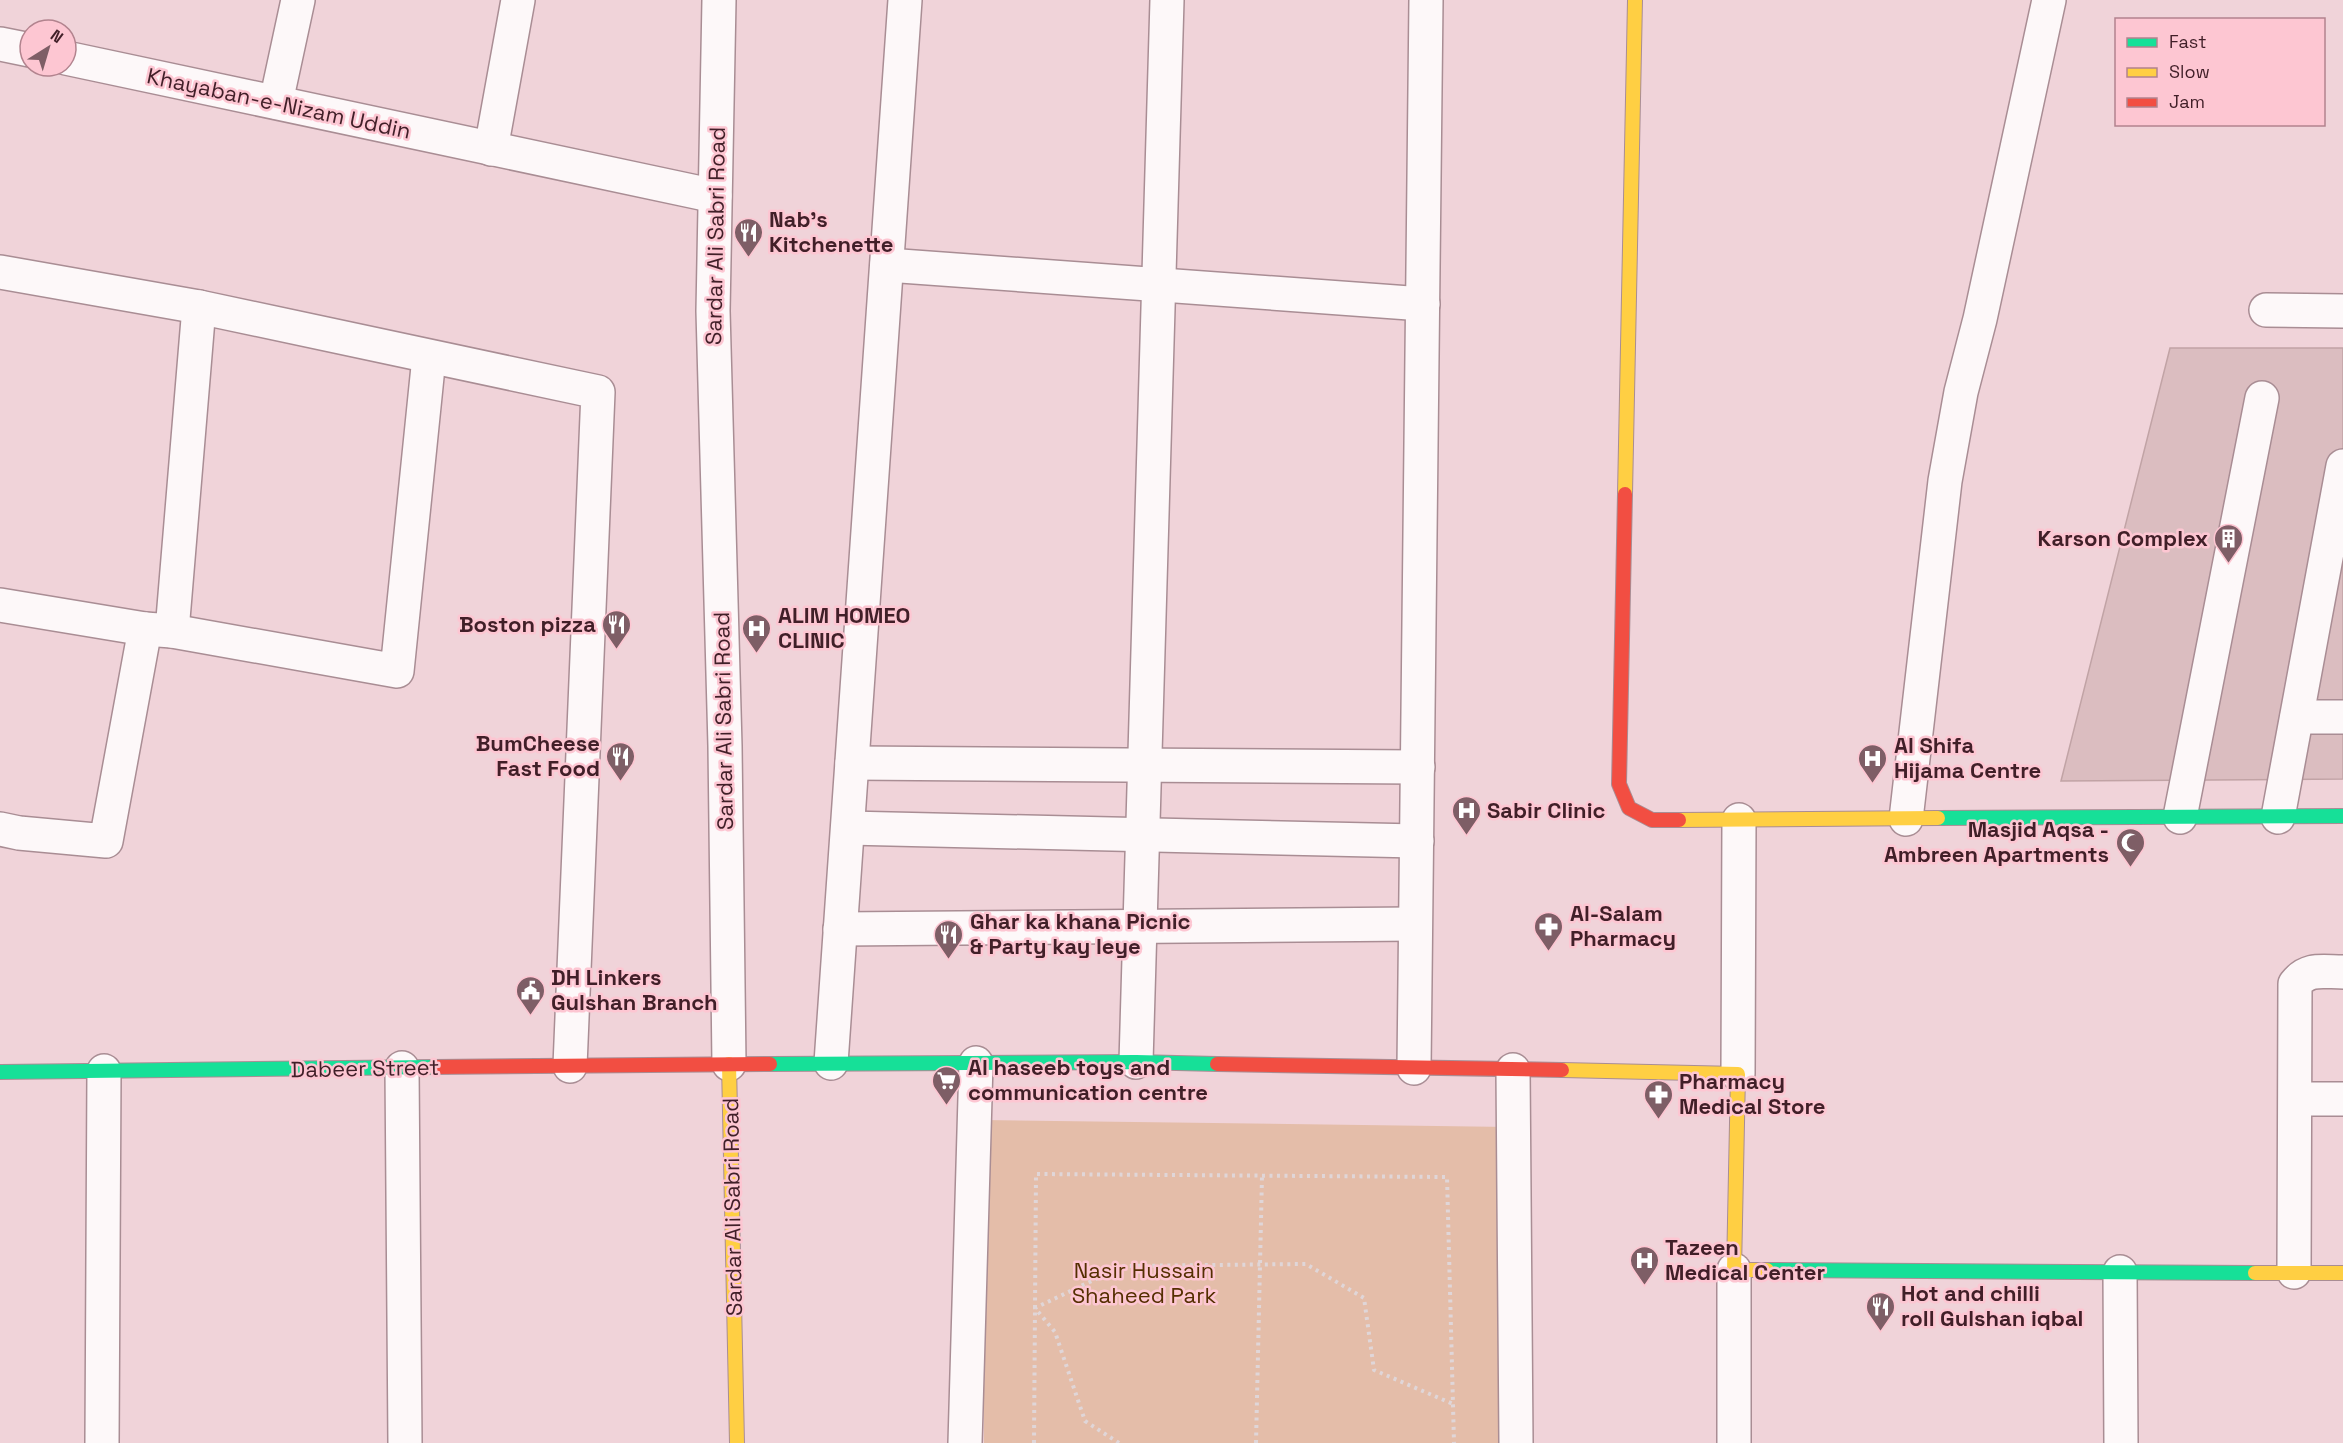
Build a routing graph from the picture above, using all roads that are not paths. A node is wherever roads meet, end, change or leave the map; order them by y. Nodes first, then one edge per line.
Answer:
1 (298, 0) edge
2 (518, 0) edge
3 (719, 0) edge
4 (906, 0) edge
5 (1167, 0) edge
6 (1426, 0) edge
7 (1635, 0) edge
8 (2049, 0) edge
9 (0, 44) edge
10 (18, 48) edge
11 (78, 61) edge
12 (276, 102) junction
13 (491, 149) junction
14 (715, 196) junction
15 (887, 265) junction
16 (0, 272) edge
17 (1159, 285) junction
18 (1423, 304) junction
19 (199, 307) junction
20 (2266, 310) dead end
21 (2343, 311) edge
22 (429, 357) junction
23 (2262, 398) dead end
24 (2343, 467) edge
25 (2331, 599) edge
26 (0, 605) edge
27 (158, 630) junction
28 (2297, 717) junction
29 (2343, 717) edge
30 (852, 763) junction
31 (1144, 765) junction
32 (1418, 767) junction
33 (2343, 816) edge
34 (2180, 817) junction
35 (2278, 817) junction
36 (1906, 819) junction
37 (1738, 820) junction
38 (848, 828) junction
39 (0, 829) edge
40 (1143, 835) junction
41 (1416, 841) junction
42 (1415, 924) junction
43 (1140, 926) junction
44 (840, 929) junction
45 (2343, 972) edge
46 (1136, 1062) junction
47 (831, 1063) junction
48 (976, 1063) junction
49 (729, 1064) junction
50 (570, 1066) junction
51 (402, 1068) junction
52 (1414, 1068) junction
53 (1513, 1070) junction
54 (104, 1071) junction
55 (0, 1072) edge
56 (1738, 1074) junction
57 (2296, 1099) junction
58 (2343, 1099) edge
59 (1734, 1270) junction
60 (2120, 1272) junction
61 (2294, 1272) junction
62 (2343, 1273) edge
63 (102, 1443) edge
64 (405, 1443) edge
65 (737, 1443) edge
66 (965, 1443) edge
67 (1516, 1443) edge
68 (1734, 1443) edge
69 (2121, 1443) edge

1 - 12 street
2 - 13 street
3 - 14 street, Sardar Ali Sabri Road
4 - 15 street
5 - 17 street
6 - 18 street
7 - 37 street
8 - 36 street
9 - 10 street
11 - 12 street, Khayaban-e-Nizam Uddin
12 - 13 street, Khayaban-e-Nizam Uddin
13 - 14 street, Khayaban-e-Nizam Uddin
14 - 49 street, Sardar Ali Sabri Road
15 - 17 street
15 - 30 street
16 - 19 street
17 - 18 street
17 - 31 street
18 - 32 street
19 - 22 street
19 - 27 street
20 - 21 street
22 - 27 street
22 - 50 street
23 - 34 street
24 - 25 street
25 - 28 street
26 - 27 street
27 - 39 street
28 - 29 street
28 - 35 street
30 - 31 street
30 - 38 street
31 - 32 street
31 - 40 street
32 - 41 street
33 - 35 street
34 - 35 street
34 - 36 street
36 - 37 street
37 - 56 street
38 - 40 street
38 - 44 street
40 - 41 street
40 - 43 street
41 - 42 street
42 - 43 street
42 - 52 street
43 - 44 street
43 - 46 street
44 - 47 street
45 - 57 street
46 - 48 street, Dabeer Street
46 - 52 street, Dabeer Street
47 - 48 street, Dabeer Street
47 - 49 street, Dabeer Street
48 - 66 street
49 - 50 street, Dabeer Street
49 - 65 street, Sardar Ali Sabri Road
50 - 51 street, Dabeer Street
51 - 54 street, Dabeer Street
51 - 64 street
52 - 53 street, Dabeer Street
53 - 56 street, Dabeer Street
53 - 67 street
54 - 55 street, Dabeer Street
54 - 63 street
56 - 59 street
57 - 58 street
57 - 61 street
59 - 60 street
59 - 68 street
60 - 61 street
60 - 69 street
61 - 62 street

